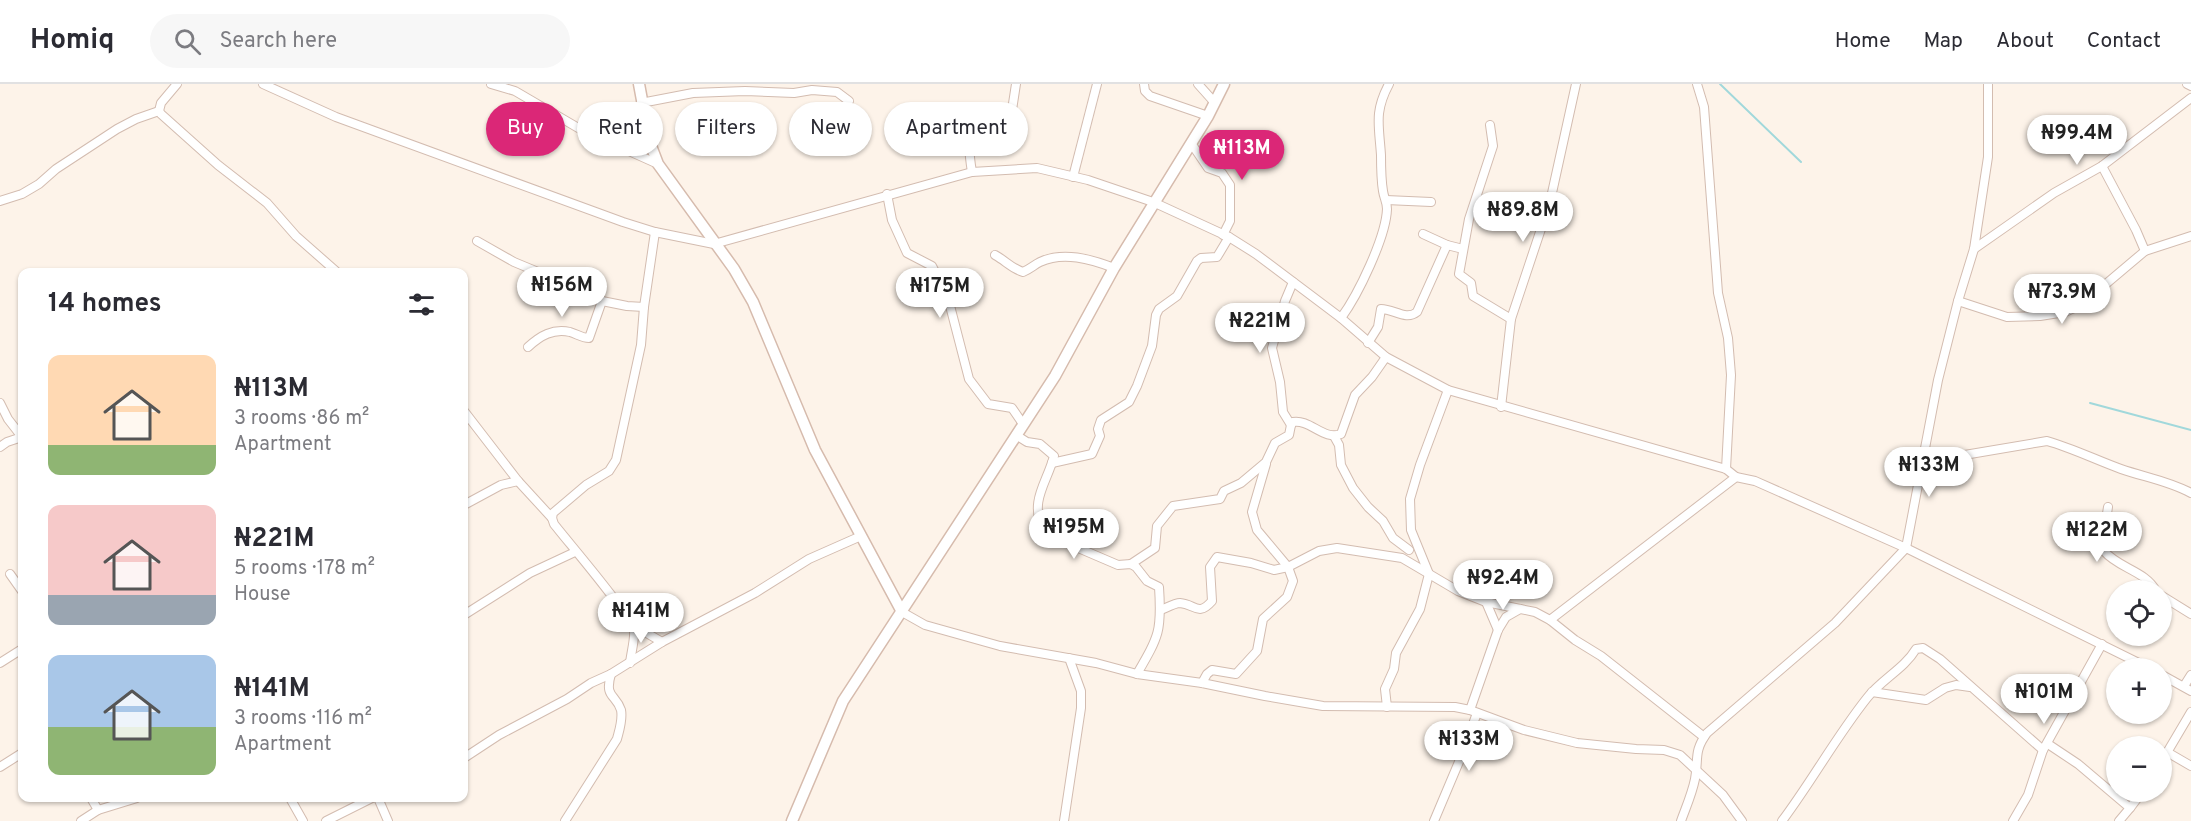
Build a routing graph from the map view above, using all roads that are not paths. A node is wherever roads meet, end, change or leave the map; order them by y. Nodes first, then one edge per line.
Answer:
1 (177, 84) edge
2 (263, 84) edge
3 (491, 84) edge
4 (639, 84) edge
5 (1016, 84) edge
6 (1097, 84) edge
7 (1144, 84) edge
8 (1198, 84) edge
9 (1224, 84) edge
10 (1389, 84) edge
11 (1576, 84) edge
12 (1696, 84) edge
13 (1988, 84) edge
14 (2187, 84) edge
15 (2191, 86) edge
16 (2191, 98) edge
17 (849, 101) dead end
18 (641, 102) edge
19 (646, 102) edge
20 (1013, 102) edge
21 (1215, 103) junction
22 (159, 111) junction
23 (1208, 116) junction
24 (1490, 125) dead end
25 (1191, 143) junction
26 (655, 156) edge
27 (970, 156) edge
28 (658, 164) junction
29 (2102, 166) junction
30 (972, 172) junction
31 (1073, 177) junction
32 (886, 194) junction
33 (1386, 200) junction
34 (0, 201) edge
35 (1153, 202) junction
36 (1431, 202) dead end
37 (655, 231) junction
38 (1423, 234) dead end
39 (1226, 236) junction
40 (2191, 236) edge
41 (477, 241) dead end
42 (714, 244) junction
43 (1447, 245) junction
44 (1463, 249) junction
45 (1974, 249) junction
46 (2145, 252) junction
47 (995, 255) dead end
48 (332, 268) edge
49 (1114, 268) junction
50 (1293, 282) junction
51 (603, 301) junction
52 (1958, 301) junction
53 (644, 307) junction
54 (1341, 318) junction
55 (1511, 319) junction
56 (1368, 343) junction
57 (528, 347) dead end
58 (1386, 357) junction
59 (1448, 390) junction
60 (0, 403) edge
61 (1501, 407) junction
62 (468, 416) edge
63 (1023, 424) junction
64 (1291, 425) junction
65 (18, 432) edge
66 (1016, 435) junction
67 (1334, 436) junction
68 (18, 438) edge
69 (0, 447) edge
70 (1052, 462) junction
71 (1266, 462) junction
72 (1923, 462) junction
73 (1726, 469) junction
74 (1736, 477) junction
75 (518, 481) junction
76 (2191, 493) edge
77 (468, 503) edge
78 (2108, 507) dead end
79 (552, 518) junction
80 (861, 536) junction
81 (1417, 543) junction
82 (1906, 548) junction
83 (1409, 550) junction
84 (575, 552) junction
85 (1402, 558) junction
86 (1131, 564) junction
87 (1288, 567) junction
88 (10, 574) dead end
89 (1429, 574) junction
90 (2146, 580) edge
91 (18, 585) edge
92 (1486, 602) junction
93 (2172, 602) edge
94 (1520, 609) junction
95 (1161, 610) junction
96 (468, 612) edge
97 (902, 612) junction
98 (2191, 614) edge
99 (1550, 620) junction
100 (633, 625) junction
101 (1497, 630) junction
102 (662, 642) junction
103 (2102, 644) junction
104 (18, 652) edge
105 (1069, 658) junction
106 (2129, 658) edge
107 (0, 663) edge
108 (630, 663) junction
109 (611, 674) junction
110 (1137, 674) junction
111 (2191, 675) edge
112 (2172, 680) edge
113 (1202, 683) junction
114 (1970, 687) junction
115 (2188, 688) edge
116 (1872, 692) junction
117 (1387, 707) junction
118 (1473, 711) junction
119 (2191, 712) edge
120 (1704, 738) junction
121 (2172, 744) edge
122 (2046, 747) junction
123 (468, 755) edge
124 (2172, 755) edge
125 (18, 756) edge
126 (2191, 766) edge
127 (0, 767) edge
128 (1696, 769) junction
129 (93, 802) edge
130 (124, 802) edge
131 (293, 802) edge
132 (364, 802) edge
133 (380, 802) edge
134 (2134, 802) edge
135 (2130, 808) junction
136 (98, 810) junction
137 (81, 821) edge
138 (304, 821) edge
139 (326, 821) edge
140 (388, 821) edge
141 (566, 821) edge
142 (792, 821) edge
143 (1064, 821) edge
144 (1434, 821) edge
145 (1681, 821) edge
146 (1742, 821) edge
147 (1782, 821) edge
148 (2013, 821) edge
149 (2120, 821) edge

1 - 22 street
2 - 37 street
3 - 28 street
4 - 18 main road
5 - 20 street
6 - 31 street
7 - 23 street
8 - 21 street
9 - 21 main road
10 - 33 street
11 - 55 street
12 - 73 street
13 - 45 street
14 - 15 street
16 - 29 street
17 - 19 street
21 - 23 main road
22 - 34 street
22 - 48 street
23 - 25 main road
24 - 44 street
25 - 35 main road
25 - 39 street
26 - 28 main road
27 - 30 street
28 - 42 main road
29 - 45 street
29 - 46 street
30 - 31 street
30 - 32 street
31 - 35 street
32 - 42 street
32 - 63 street
33 - 36 street
33 - 54 street
35 - 39 street
35 - 49 main road
37 - 42 street
37 - 53 street
38 - 43 street
39 - 50 street
39 - 70 street
40 - 46 street
41 - 51 street
42 - 80 main road
43 - 44 street
43 - 56 street
44 - 55 street
45 - 52 street
46 - 52 street
47 - 49 street
49 - 63 main road
50 - 54 street
50 - 64 street
51 - 53 street
51 - 57 street
52 - 72 street
53 - 79 street
54 - 56 street
55 - 61 street
56 - 58 street
58 - 59 street
58 - 67 street
59 - 61 street
59 - 81 street
60 - 65 street
61 - 73 street
62 - 75 street
63 - 66 main road
64 - 67 street
64 - 71 street
66 - 70 street
66 - 97 main road
67 - 83 street
68 - 69 street
70 - 86 street
71 - 86 street
71 - 87 street
72 - 76 street
72 - 82 street
73 - 74 street
74 - 82 street
74 - 99 street
75 - 77 street
75 - 79 street
78 - 90 street
79 - 84 street
80 - 97 main road
80 - 102 street
81 - 83 street
81 - 89 street
82 - 103 street
82 - 120 street
83 - 85 street
84 - 96 street
84 - 100 street
85 - 87 street
85 - 89 street
86 - 95 street
87 - 95 street
87 - 113 street
88 - 91 street
89 - 92 street
89 - 117 street
92 - 94 street
92 - 101 street
93 - 98 street
94 - 99 street
94 - 101 street
95 - 110 street
97 - 105 street
97 - 142 main road
99 - 120 street
100 - 102 street
100 - 108 street
101 - 118 street
102 - 108 street
103 - 106 street
103 - 122 street
104 - 107 street
105 - 110 street
105 - 143 street
108 - 109 street
109 - 123 street
109 - 141 street
110 - 113 street
111 - 115 street
112 - 115 street
113 - 117 street
114 - 116 street
114 - 116 street
114 - 122 street
116 - 147 street
117 - 118 street
118 - 128 street
118 - 144 street
119 - 121 street
120 - 128 street
122 - 135 street
122 - 148 street
124 - 126 street
125 - 127 street
128 - 145 street
128 - 146 street
129 - 136 street
130 - 136 street
131 - 138 street
132 - 139 street
133 - 140 street
134 - 135 street
135 - 149 street
136 - 137 street

